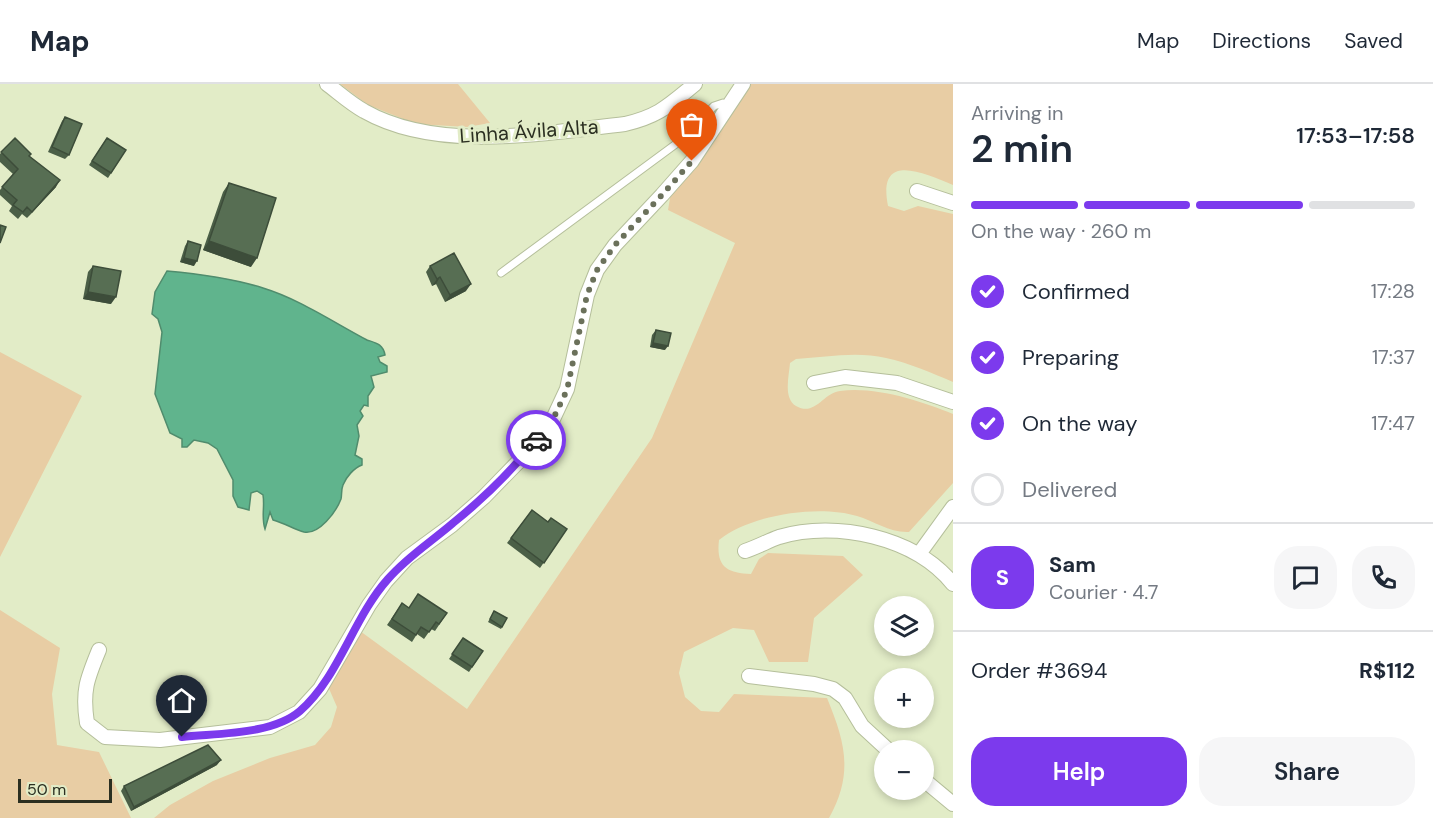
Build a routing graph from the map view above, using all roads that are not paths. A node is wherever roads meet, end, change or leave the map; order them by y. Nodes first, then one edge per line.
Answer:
1 (327, 84) edge
2 (695, 84) edge
3 (743, 84) edge
4 (728, 106) junction
5 (916, 191) dead end
6 (953, 203) edge
7 (501, 273) dead end
8 (814, 383) dead end
9 (953, 402) edge
10 (953, 507) edge
11 (745, 551) dead end
12 (920, 554) junction
13 (953, 584) edge
14 (99, 650) dead end
15 (749, 676) dead end
16 (877, 740) edge
17 (934, 788) edge
18 (953, 804) edge

1 - 2 street, Linha Ávila Alta
3 - 4 street
4 - 7 lane
4 - 14 street
5 - 6 street
8 - 9 street
10 - 12 street
11 - 12 street
12 - 13 street
15 - 16 street
17 - 18 street

